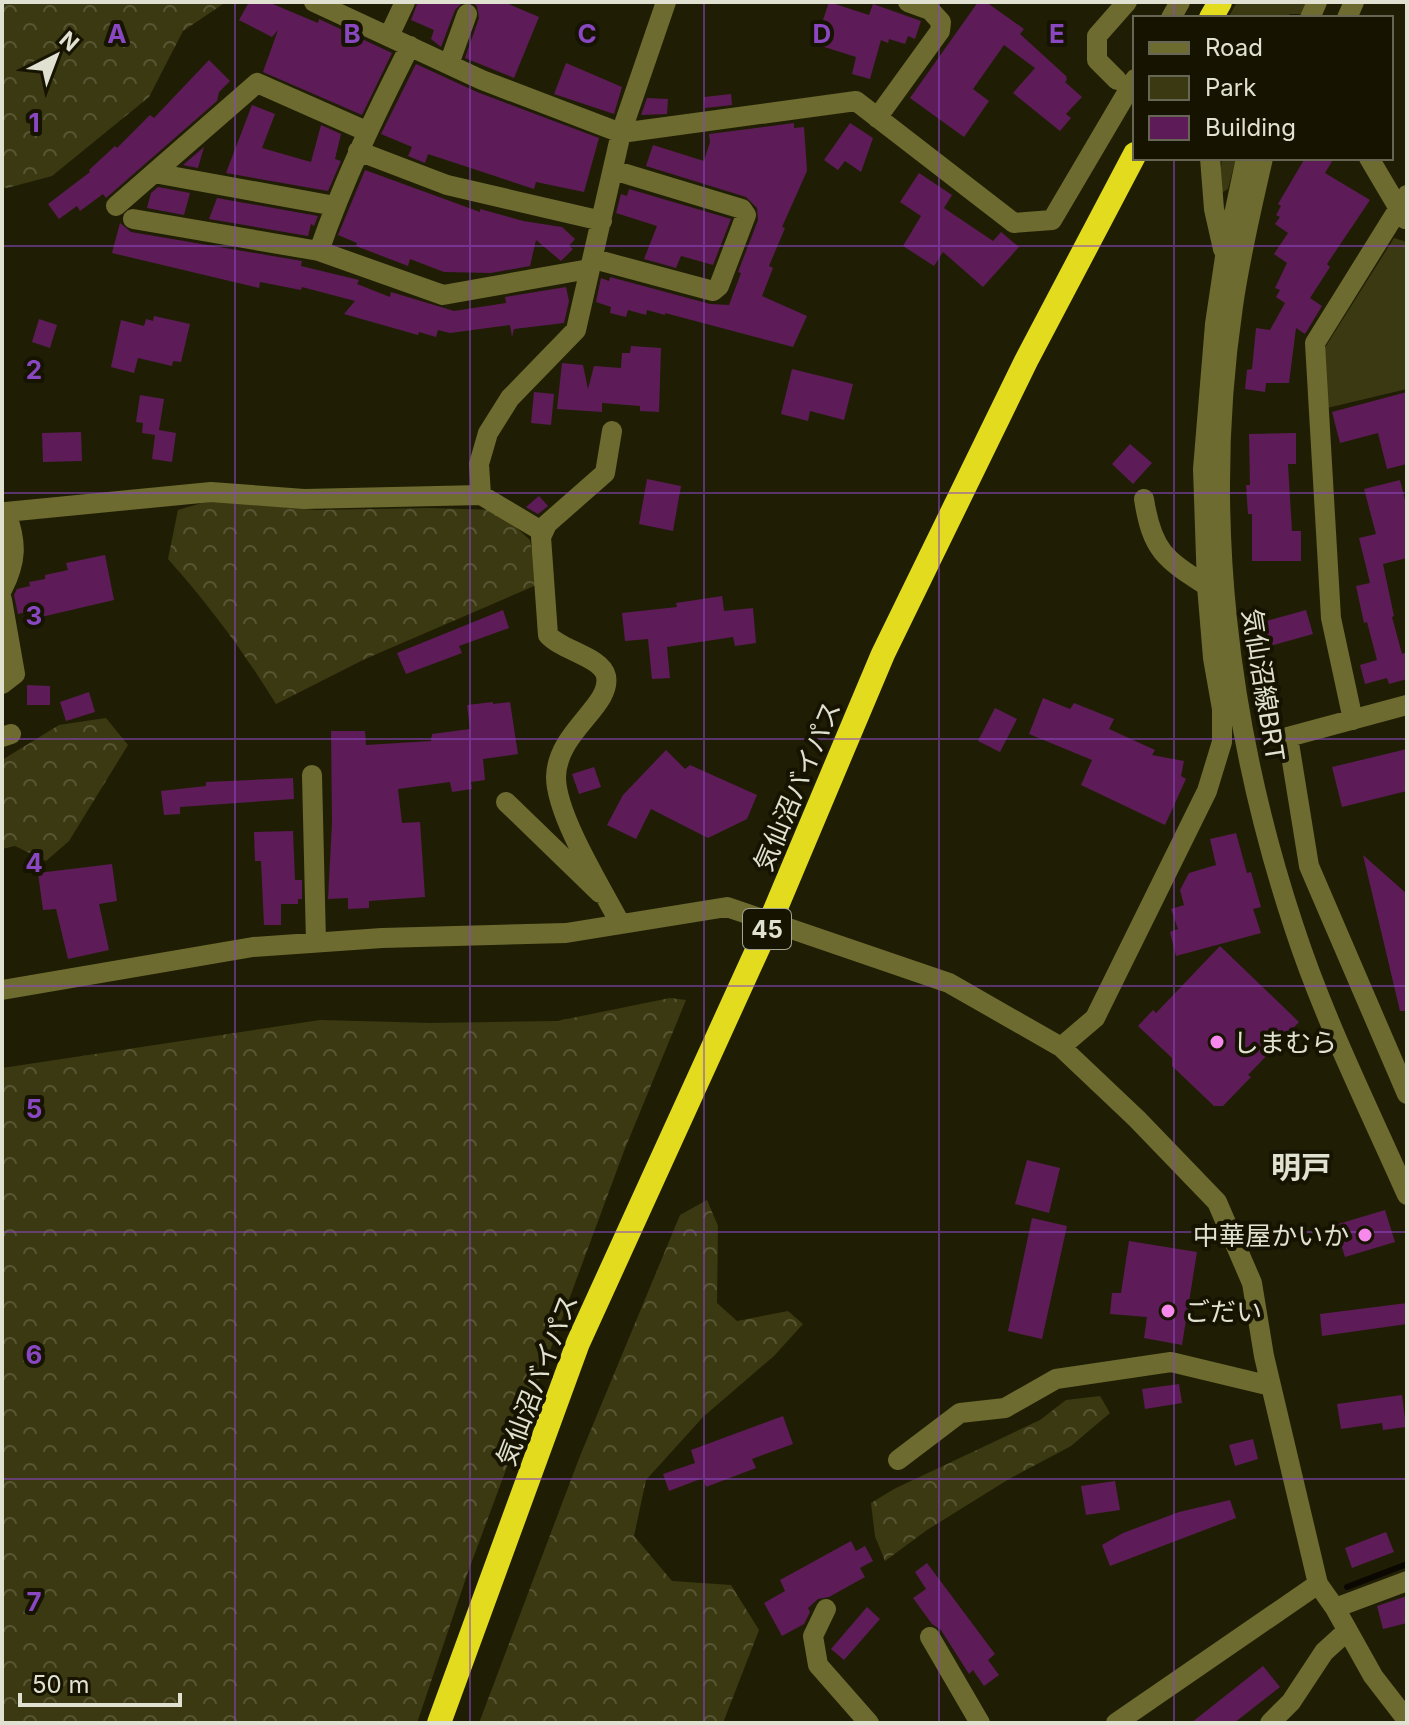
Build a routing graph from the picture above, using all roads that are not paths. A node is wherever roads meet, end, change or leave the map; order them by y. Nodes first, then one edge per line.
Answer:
1 (314, 2) edge
2 (405, 2) edge
3 (666, 2) edge
4 (908, 2) edge
5 (1127, 2) edge
6 (467, 14) dead end
7 (389, 36) junction
8 (410, 46) junction
9 (449, 64) junction
10 (1126, 79) edge
11 (877, 118) junction
12 (366, 131) junction
13 (621, 133) junction
14 (358, 151) junction
15 (1133, 158) edge
16 (1210, 160) edge
17 (1246, 160) edge
18 (1263, 160) edge
19 (1370, 160) edge
20 (613, 170) junction
21 (154, 173) junction
22 (116, 206) dead end
23 (335, 206) junction
24 (1404, 209) edge
25 (133, 219) dead end
26 (602, 221) junction
27 (319, 251) junction
28 (1225, 257) junction
29 (591, 264) junction
30 (612, 431) dead end
31 (481, 495) junction
32 (1144, 499) dead end
33 (4, 512) edge
34 (543, 532) junction
35 (1207, 586) junction
36 (2, 590) edge
37 (2, 600) edge
38 (2, 684) edge
39 (1407, 705) edge
40 (1353, 720) junction
41 (312, 775) dead end
42 (506, 802) dead end
43 (609, 902) junction
44 (770, 922) junction
45 (620, 923) junction
46 (316, 942) junction
47 (2, 990) edge
48 (1061, 1047) junction
49 (1399, 1055) edge
50 (1407, 1094) edge
51 (1407, 1195) edge
52 (1271, 1386) junction
53 (898, 1460) dead end
54 (1407, 1581) edge
55 (1318, 1584) junction
56 (1335, 1608) junction
57 (826, 1609) dead end
58 (1347, 1631) junction
59 (930, 1637) dead end
60 (1407, 1720) edge
61 (439, 1723) edge
62 (869, 1723) edge
63 (980, 1723) edge
64 (1116, 1723) edge
65 (1270, 1723) edge

1 - 7 street
2 - 7 street
3 - 13 street
4 - 11 street
5 - 10 street
6 - 9 street
7 - 8 street
8 - 9 street
8 - 12 street
9 - 13 street
10 - 11 street
11 - 13 street
12 - 14 street
12 - 21 street
13 - 20 street
14 - 23 street
14 - 26 street
15 - 44 highway, 気仙沼バイパス / 45
16 - 28 street
17 - 28 street
18 - 51 street, 気仙沼線BRT
19 - 24 street
20 - 26 street
20 - 29 street
21 - 22 street
21 - 23 street
23 - 27 street
24 - 40 street
25 - 27 street
26 - 29 street
27 - 29 street
28 - 35 street
29 - 31 street
30 - 34 street
31 - 33 street
31 - 34 street
32 - 35 street
33 - 36 street
34 - 43 street
35 - 48 street
37 - 38 street
39 - 40 street
40 - 49 street
41 - 46 street
42 - 43 street
43 - 45 street
44 - 45 street
44 - 48 street
44 - 61 highway, 気仙沼バイパス / 45
45 - 46 street
46 - 47 street
48 - 52 street
49 - 50 street
52 - 53 street
52 - 55 street
54 - 56 street
55 - 56 street
55 - 64 street
56 - 58 street
57 - 62 street
58 - 60 street
58 - 65 street
59 - 63 street

